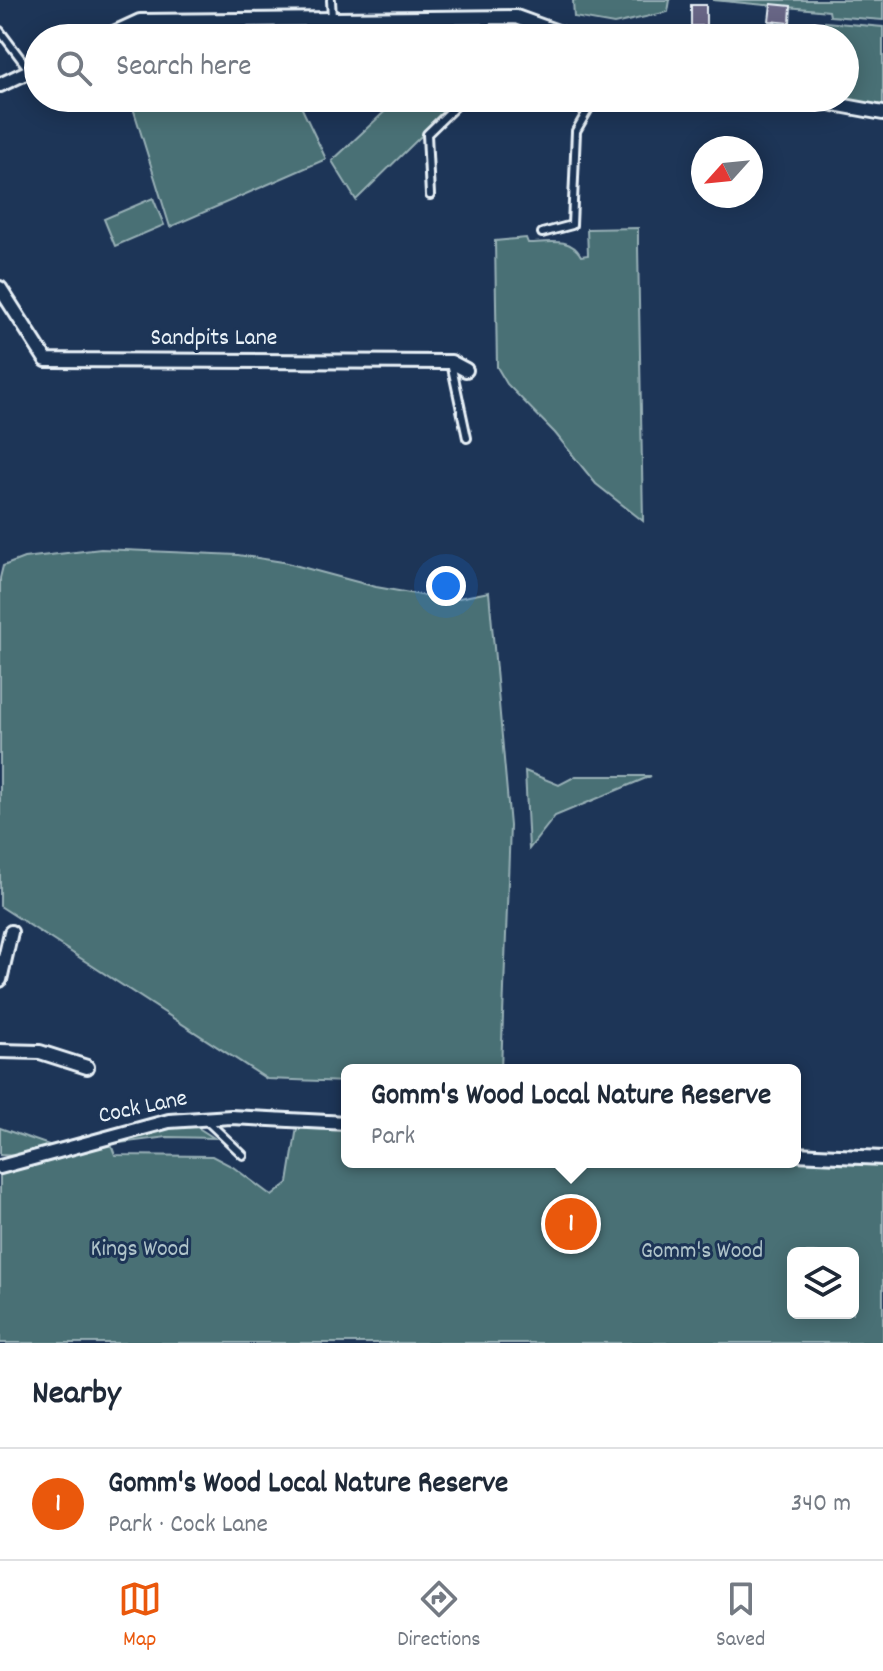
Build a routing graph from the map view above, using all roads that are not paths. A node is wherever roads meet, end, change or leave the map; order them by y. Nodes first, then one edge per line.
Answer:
1 (331, 0) edge
2 (486, 17) junction
3 (335, 18) junction
4 (133, 24) edge
5 (337, 24) edge
6 (486, 24) edge
7 (535, 24) edge
8 (0, 31) edge
9 (24, 58) edge
10 (24, 74) edge
11 (0, 85) edge
12 (859, 109) edge
13 (450, 112) edge
14 (587, 112) edge
15 (883, 113) edge
16 (430, 195) dead end
17 (542, 233) dead end
18 (0, 288) edge
19 (451, 362) junction
20 (466, 370) dead end
21 (467, 438) dead end
22 (11, 932) dead end
23 (0, 973) edge
24 (0, 980) edge
25 (0, 1051) edge
26 (87, 1067) dead end
27 (202, 1117) junction
28 (341, 1123) edge
29 (801, 1154) edge
30 (243, 1155) dead end
31 (883, 1158) edge
32 (0, 1167) edge

1 - 3 lane
2 - 3 street
2 - 6 lane
2 - 7 street
3 - 4 street
3 - 5 lane
8 - 9 lane
10 - 11 street
12 - 15 street
13 - 16 lane
14 - 17 lane
18 - 19 street, Sandpits Lane
19 - 20 street, Sandpits Lane
19 - 21 lane
22 - 23 street
23 - 24 street
25 - 26 street
27 - 28 street, Cock Lane
27 - 30 lane
27 - 32 street, Cock Lane
29 - 31 street

